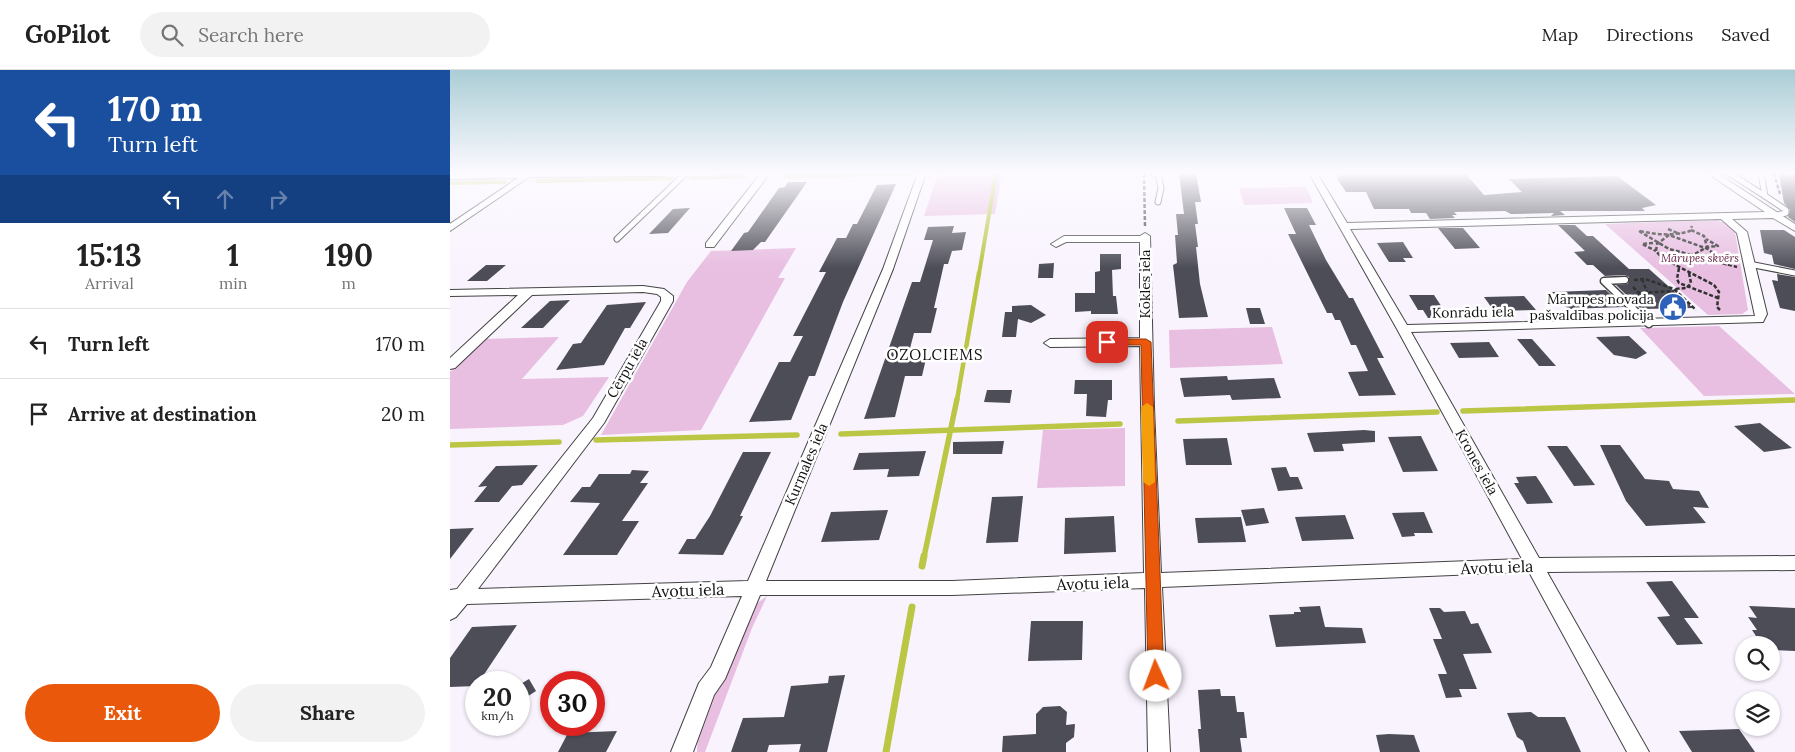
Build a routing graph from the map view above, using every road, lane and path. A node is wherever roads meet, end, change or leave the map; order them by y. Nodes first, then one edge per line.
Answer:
1 (481, 205) edge
2 (653, 205) edge
3 (741, 205) edge
4 (911, 205) edge
5 (1146, 205) edge
6 (1330, 205) edge
7 (1769, 205) edge
8 (1774, 205) edge
9 (1778, 210) junction
10 (1723, 216) junction
11 (1687, 217) junction
12 (1342, 226) junction
13 (450, 228) edge
14 (1634, 228) dead end
15 (1795, 228) edge
16 (1691, 230) junction
17 (1639, 231) junction
18 (1680, 234) junction
19 (1662, 235) junction
20 (1669, 235) junction
21 (1145, 237) junction
22 (617, 239) dead end
23 (1706, 239) junction
24 (1056, 244) dead end
25 (1657, 244) junction
26 (710, 245) dead end
27 (1707, 247) junction
28 (1656, 251) junction
29 (1688, 256) junction
30 (1666, 261) junction
31 (1726, 265) junction
32 (1750, 267) junction
33 (1679, 268) junction
34 (1688, 273) junction
35 (1795, 273) edge
36 (1713, 279) dead end
37 (1625, 280) junction
38 (1642, 280) junction
39 (1714, 285) junction
40 (1686, 288) junction
41 (1674, 290) junction
42 (529, 291) junction
43 (1646, 292) junction
44 (450, 293) edge
45 (1718, 298) junction
46 (1690, 310) dead end
47 (1721, 312) dead end
48 (1650, 324) junction
49 (1403, 329) junction
50 (1050, 342) dead end
51 (1146, 342) junction
52 (450, 365) edge
53 (1795, 563) edge
54 (1534, 565) junction
55 (1152, 580) junction
56 (753, 588) junction
57 (456, 597) edge
58 (450, 612) edge
59 (682, 752) edge
60 (1159, 752) edge
61 (1638, 752) edge

1 - 13 street
2 - 22 lane
3 - 26 street
4 - 56 street, Kurmales iela
5 - 21 path
6 - 12 street, Krones iela
7 - 9 street
8 - 9 lane
9 - 10 street
9 - 15 street
10 - 11 street
10 - 32 street, Konrādu iela
11 - 12 street
11 - 16 path
12 - 49 street, Krones iela
14 - 17 path
16 - 18 path
16 - 23 path
17 - 19 path
17 - 25 path
18 - 19 path
18 - 20 path
19 - 20 path
20 - 25 path
20 - 27 path
21 - 24 street
21 - 51 street, Kokles iela
23 - 27 path
23 - 27 path
25 - 28 path
25 - 28 path
25 - 29 path
27 - 29 path
27 - 31 path
28 - 30 path
29 - 30 path
29 - 31 path
30 - 33 path
31 - 32 path
32 - 35 lane
32 - 48 street, Konrādu iela
33 - 34 path
33 - 40 path
34 - 39 path
34 - 40 path
36 - 39 path
37 - 38 path
37 - 43 path
37 - 48 lane
38 - 41 path
38 - 43 path
39 - 45 path
40 - 41 path
40 - 45 path
41 - 43 path
41 - 46 path
42 - 44 street, Cērpu iela
42 - 52 street
42 - 57 street, Cērpu iela
45 - 47 path
48 - 49 street, Konrādu iela
49 - 54 street, Krones iela
50 - 51 street
51 - 55 street, Kokles iela
53 - 54 street, Avotu iela
54 - 55 street, Avotu iela
54 - 61 street, Krones iela
55 - 56 street, Avotu iela
55 - 60 street, Kokles iela
56 - 57 street, Avotu iela
56 - 59 street, Kurmales iela
57 - 58 street, Cērpu iela

